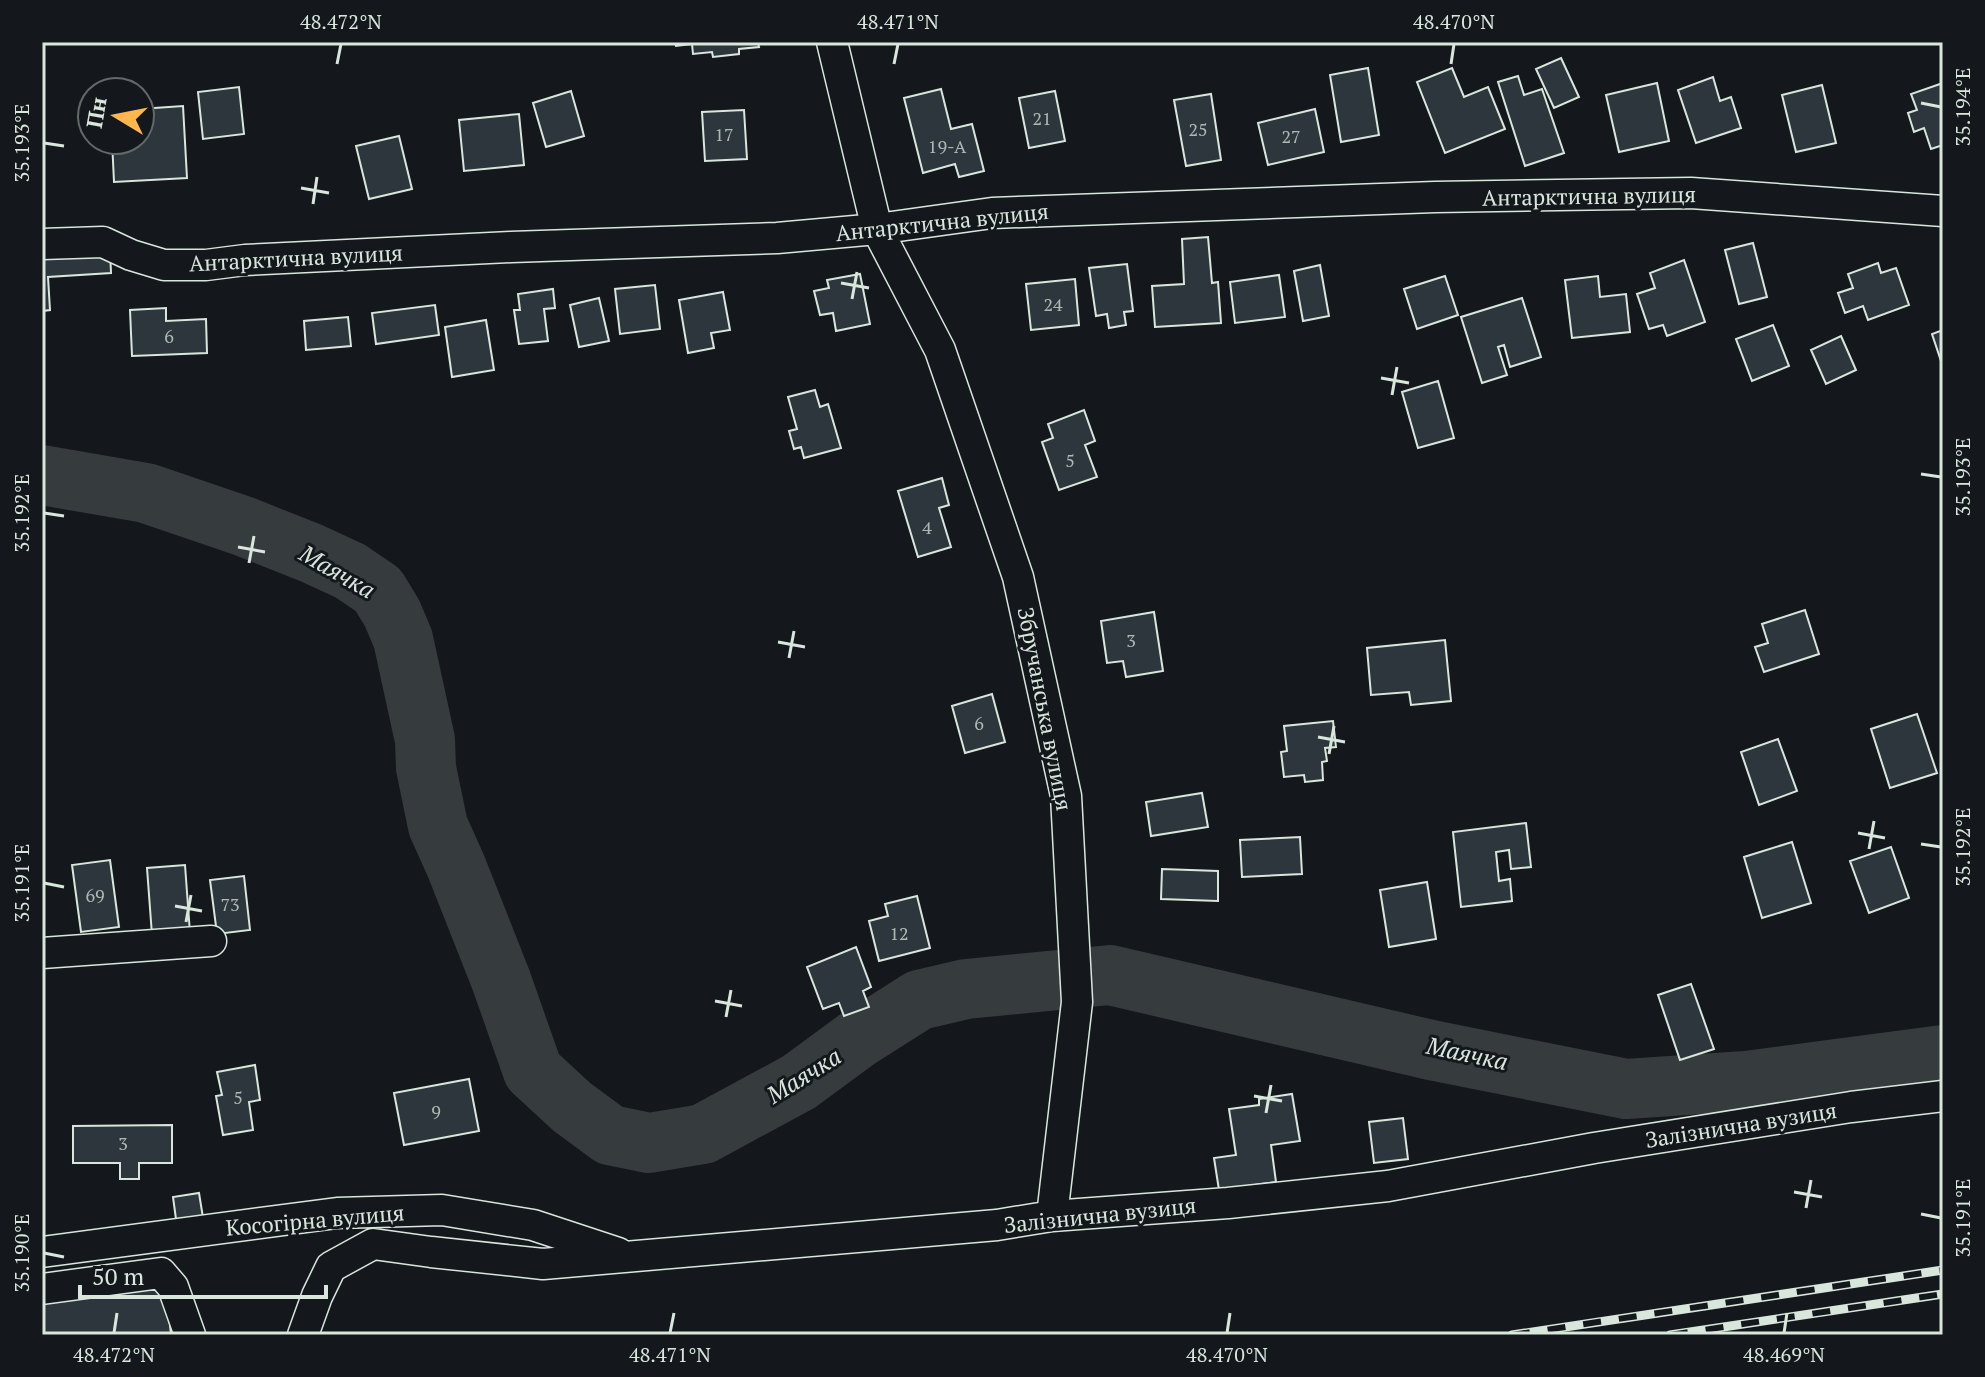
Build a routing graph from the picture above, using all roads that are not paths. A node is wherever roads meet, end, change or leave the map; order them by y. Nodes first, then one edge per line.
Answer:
1 (832, 42) edge
2 (1943, 211) edge
3 (877, 229) junction
4 (42, 244) edge
5 (211, 941) dead end
6 (42, 953) edge
7 (1943, 1096) edge
8 (1052, 1216) junction
9 (42, 1252) edge
10 (631, 1257) junction
11 (42, 1289) edge
12 (190, 1335) edge
13 (303, 1335) edge

1 - 3 street, Збручанська вулиця
2 - 3 street, Антарктична вулиця
3 - 4 street, Антарктична вулиця
3 - 8 street, Збручанська вулиця
5 - 6 street
7 - 8 street, Залізнична вузиця
8 - 10 street, Залізнична вузиця
9 - 10 street, Косогірна вулиця
10 - 13 street, Залізнична вузиця
11 - 12 street

